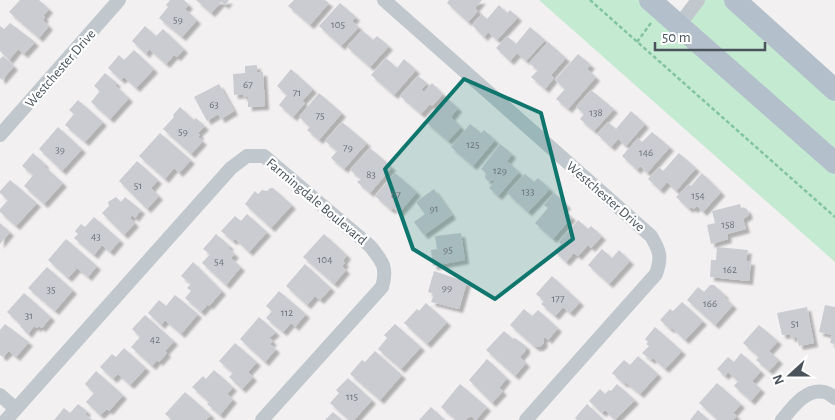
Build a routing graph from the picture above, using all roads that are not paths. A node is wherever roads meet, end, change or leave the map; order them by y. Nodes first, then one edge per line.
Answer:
1 (119, 0) edge
2 (384, 0) edge
3 (650, 0) edge
4 (698, 0) edge
5 (735, 0) edge
6 (751, 8) edge
7 (679, 25) junction
8 (835, 90) edge
9 (0, 135) edge
10 (835, 163) edge
11 (0, 396) edge
12 (835, 398) edge
13 (16, 409) junction
14 (6, 420) edge
15 (262, 420) edge
16 (526, 420) edge
17 (782, 420) edge

1 - 9 street, Westchester Drive
2 - 16 street, Westchester Drive
3 - 7 main road
4 - 7 street
5 - 6 main road
6 - 8 main road
7 - 10 main road
11 - 13 street
12 - 17 street
13 - 14 street, Farmingdale Boulevard
13 - 15 street, Farmingdale Boulevard

